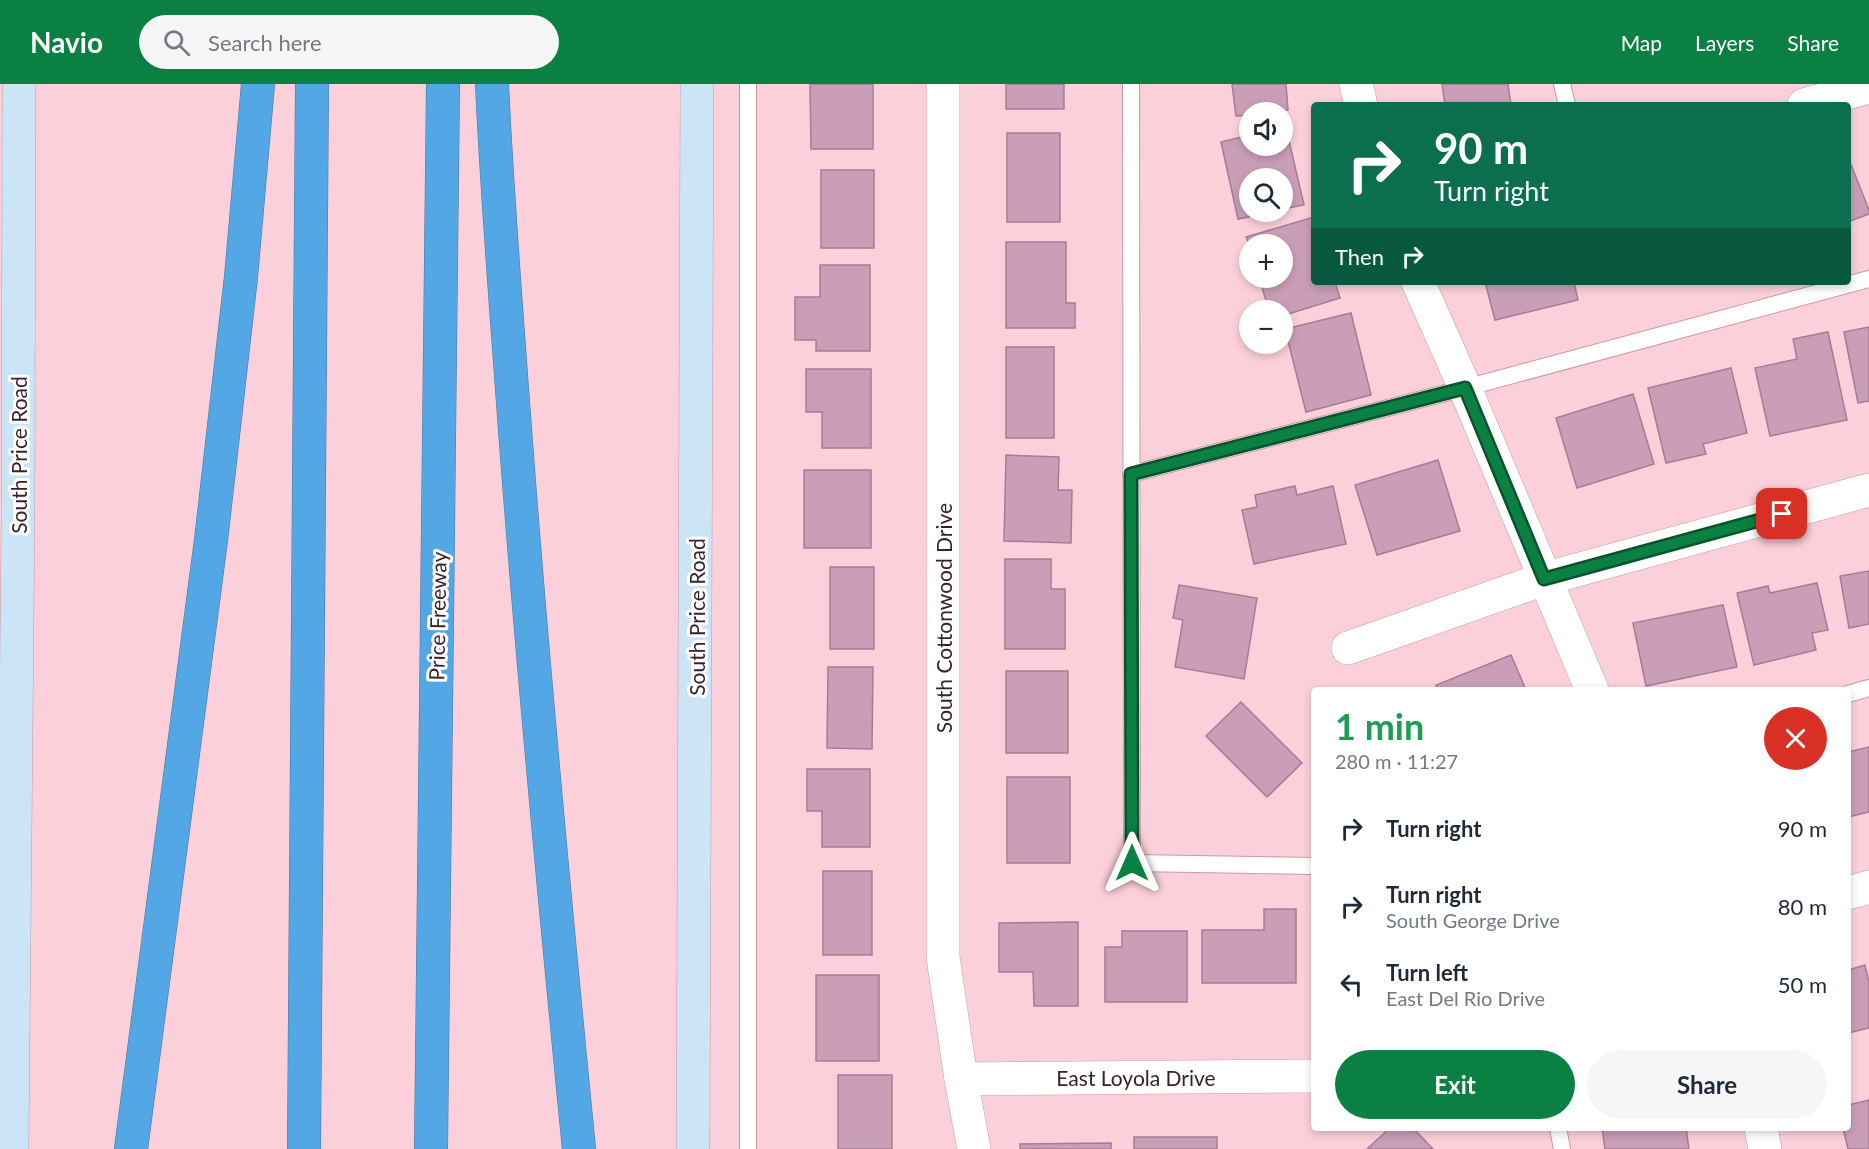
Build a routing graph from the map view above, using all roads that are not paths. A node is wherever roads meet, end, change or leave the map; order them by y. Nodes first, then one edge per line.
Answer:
1 (19, 84) edge
2 (258, 84) edge
3 (312, 84) edge
4 (442, 84) edge
5 (492, 84) edge
6 (697, 84) edge
7 (748, 84) edge
8 (943, 84) edge
9 (1131, 84) edge
10 (1356, 84) edge
11 (1562, 84) edge
12 (1785, 84) edge
13 (1869, 87) edge
14 (1360, 102) edge
15 (1566, 102) edge
16 (1791, 102) edge
17 (1815, 102) edge
18 (1869, 279) edge
19 (1851, 284) edge
20 (1419, 285) edge
21 (1847, 285) edge
22 (1465, 388) junction
23 (1131, 474) junction
24 (1869, 490) edge
25 (1544, 579) junction
26 (1348, 648) dead end
27 (1591, 687) edge
28 (1869, 688) edge
29 (1851, 693) edge
30 (8, 836) edge
31 (1311, 866) edge
32 (1869, 887) edge
33 (1851, 892) edge
34 (7, 1051) edge
35 (1311, 1076) dead end
36 (960, 1079) junction
37 (1559, 1131) edge
38 (1762, 1131) edge
39 (12, 1149) edge
40 (131, 1149) edge
41 (304, 1149) edge
42 (431, 1149) edge
43 (579, 1149) edge
44 (693, 1149) edge
45 (748, 1149) edge
46 (974, 1149) edge
47 (1562, 1149) edge
48 (1765, 1149) edge

1 - 30 main road, South Price Road
2 - 40 highway
3 - 41 highway
4 - 42 highway, Price Freeway
5 - 43 highway
6 - 44 main road, South Price Road
7 - 45 lane
8 - 36 street, South Cottonwood Drive
9 - 23 lane
10 - 14 street
11 - 15 lane
12 - 16 street
13 - 17 street
18 - 19 lane
20 - 22 street
21 - 22 lane
22 - 23 lane
22 - 25 street
23 - 31 lane
24 - 25 street
25 - 26 street
25 - 27 street
28 - 29 lane
30 - 34 main road, South Price Road
32 - 33 street
34 - 39 main road, South Price Road
35 - 36 street, East Loyola Drive
36 - 46 street, South Cottonwood Drive
37 - 47 lane
38 - 48 street

